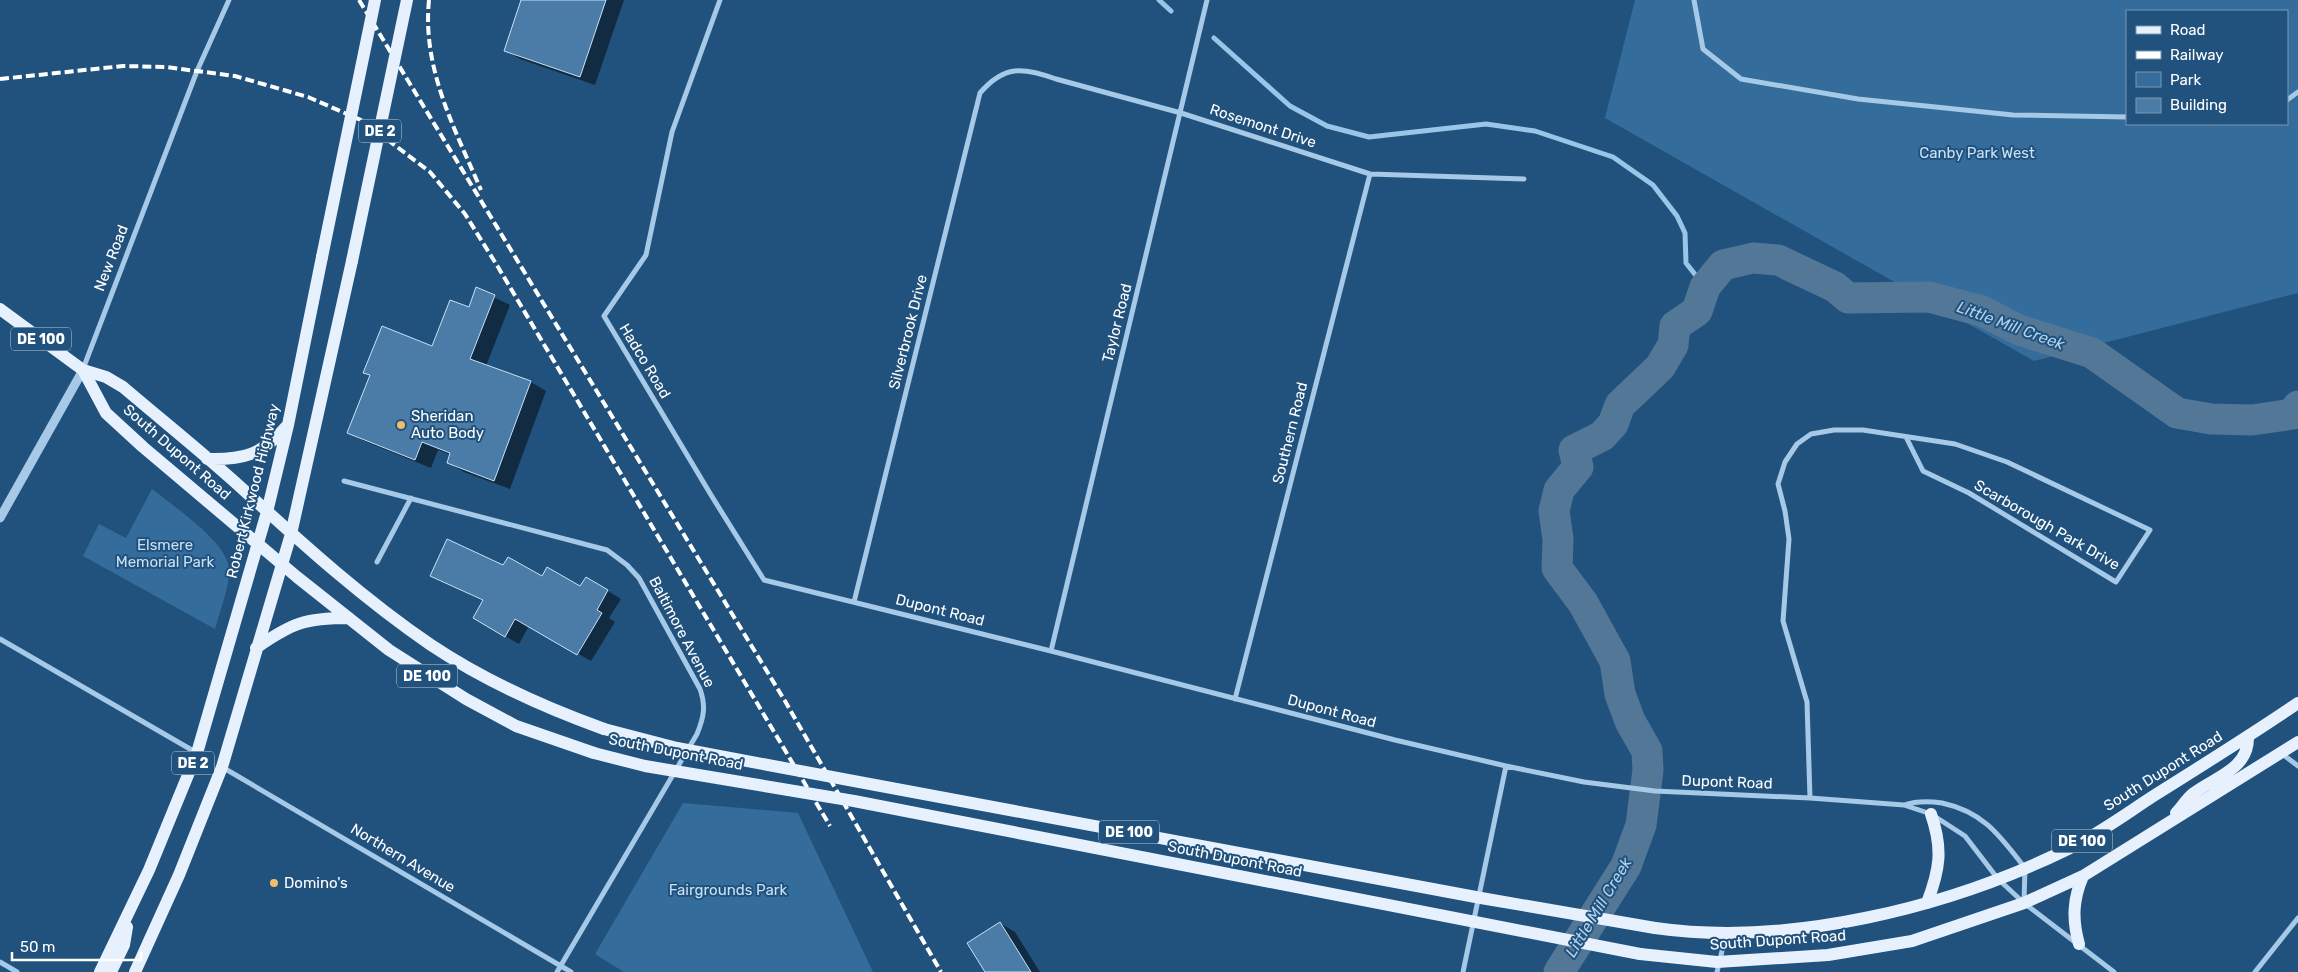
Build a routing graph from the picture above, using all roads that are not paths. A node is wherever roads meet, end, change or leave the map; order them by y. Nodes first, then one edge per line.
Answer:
1 (229, 0) edge
2 (376, 0) edge
3 (407, 0) edge
4 (720, 0) edge
5 (1207, 0) edge
6 (1694, 0) edge
7 (999, 75) joint
8 (1181, 113) junction
9 (2126, 117) edge
10 (1370, 174) junction
11 (1524, 179) dead end
12 (0, 309) edge
13 (83, 370) junction
14 (288, 426) junction
15 (1906, 437) junction
16 (207, 459) junction
17 (344, 481) dead end
18 (412, 498) junction
19 (267, 512) junction
20 (0, 518) edge
21 (291, 534) junction
22 (258, 543) junction
23 (282, 562) junction
24 (377, 562) dead end
25 (764, 580) joint
26 (854, 602) junction
27 (350, 618) junction
28 (0, 639) edge
29 (256, 648) junction
30 (1051, 651) junction
31 (1235, 698) junction
32 (2298, 703) edge
33 (2248, 737) junction
34 (2298, 742) edge
35 (197, 753) junction
36 (2281, 753) junction
37 (1506, 766) junction
38 (2298, 766) edge
39 (222, 767) junction
40 (1810, 798) junction
41 (1904, 805) junction
42 (1931, 814) junction
43 (2168, 823) junction
44 (2024, 868) junction
45 (2083, 876) junction
46 (1998, 879) junction
47 (1927, 903) junction
48 (2024, 903) junction
49 (130, 912) junction
50 (2298, 918) edge
51 (1726, 934) junction
52 (2079, 944) junction
53 (0, 962) edge
54 (560, 966) junction
55 (1717, 967) edge
56 (17, 972) edge
57 (100, 972) edge
58 (111, 972) edge
59 (135, 972) edge
60 (557, 972) edge
61 (571, 972) edge
62 (1463, 972) edge
63 (2114, 972) edge
64 (2255, 972) edge

1 - 13 street, New Road
2 - 14 main road, Robert Kirkwood Highway / DE 2, bridge
3 - 21 main road, DE 2, bridge
4 - 25 street, Hadco Road
5 - 8 street, Taylor Road
6 - 9 street
7 - 8 street, Rosemont Drive
7 - 26 street, Silverbrook Drive
8 - 10 street, Rosemont Drive
8 - 30 street, Taylor Road
10 - 11 street, Rosemont Drive
10 - 31 street, Southern Road
12 - 13 main road, DE 100
13 - 16 main road, South Dupont Road / DE 100
13 - 20 street, New Road
13 - 22 main road, South Dupont Road / DE 100
14 - 16 main road
14 - 19 main road, Robert Kirkwood Highway / DE 2
15 - 15 street, Scarborough Park Drive
15 - 40 street, Scarborough Park Drive
16 - 19 main road, South Dupont Road / DE 100
17 - 18 street, Baltimore Avenue
18 - 24 street
18 - 54 street, Baltimore Avenue
19 - 21 main road, South Dupont Road / DE 100
19 - 22 main road, Robert Kirkwood Highway / DE 2
21 - 23 main road, DE 2
21 - 51 main road, South Dupont Road / DE 100, bridge
22 - 23 main road, South Dupont Road / DE 100
22 - 35 main road, Robert Kirkwood Highway / DE 2
23 - 27 main road, South Dupont Road / DE 100
23 - 29 main road, DE 2
25 - 26 street, Dupont Road
26 - 30 street, Dupont Road
27 - 29 main road
27 - 55 main road, South Dupont Road / DE 100, bridge
28 - 35 street
29 - 39 main road, DE 2
30 - 31 street, Dupont Road
31 - 37 street, Dupont Road
32 - 33 main road, South Dupont Road / DE 100
33 - 43 main road
33 - 44 main road, South Dupont Road / DE 100
34 - 36 main road, South Dupont Road / DE 100
35 - 49 main road, Robert Kirkwood Highway / DE 2
36 - 38 street
36 - 43 main road, South Dupont Road / DE 100
37 - 40 street, Dupont Road
37 - 62 street
39 - 54 street, Northern Avenue
39 - 59 main road, DE 2
40 - 41 street, Dupont Road
41 - 42 street, Dupont Road
41 - 44 street, Dupont Road
42 - 46 street, Dupont Road
42 - 47 main road
43 - 45 main road, South Dupont Road / DE 100
44 - 46 main road, South Dupont Road / DE 100
44 - 48 street
45 - 48 main road, South Dupont Road / DE 100
45 - 52 main road
46 - 47 main road, South Dupont Road / DE 100
46 - 48 street, Dupont Road
47 - 51 main road, South Dupont Road / DE 100
48 - 52 street, Dupont Road
48 - 55 main road, South Dupont Road / DE 100
49 - 57 main road, Robert Kirkwood Highway / DE 2
49 - 58 main road
50 - 64 street
51 - 55 street
52 - 63 street, Dupont Road
53 - 56 street
54 - 60 street, Baltimore Avenue
54 - 61 street, Northern Avenue

